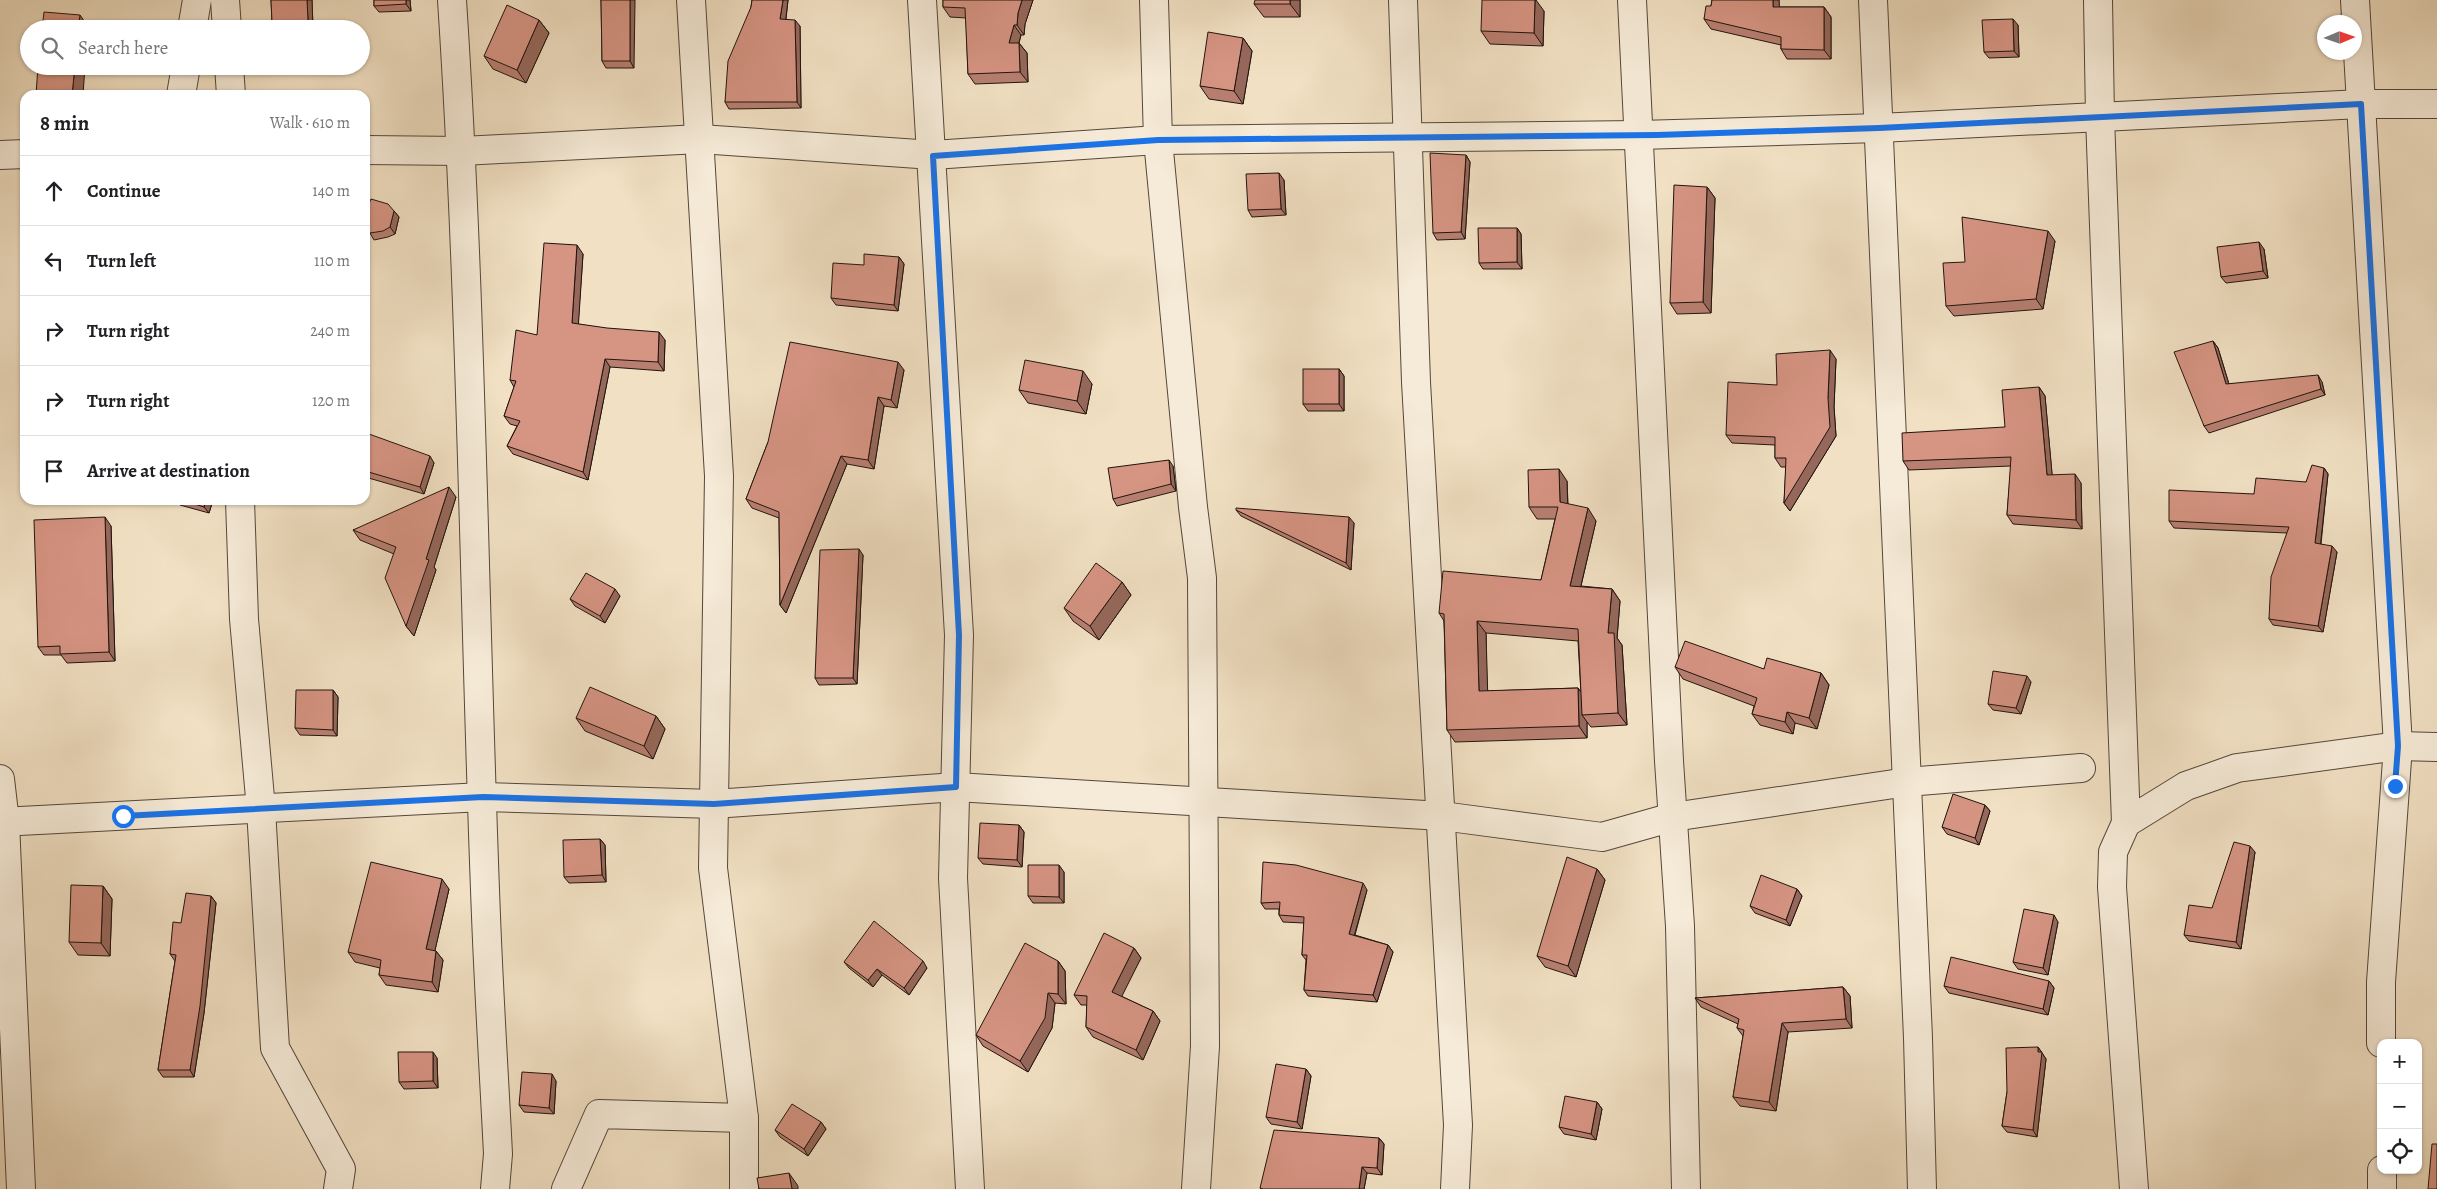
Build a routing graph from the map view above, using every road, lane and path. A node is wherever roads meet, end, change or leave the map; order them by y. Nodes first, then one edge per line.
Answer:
1 (197, 0) edge
2 (226, 0) edge
3 (452, 0) edge
4 (691, 0) edge
5 (922, 0) edge
6 (1154, 0) edge
7 (1403, 0) edge
8 (1632, 0) edge
9 (1873, 0) edge
10 (2098, 0) edge
11 (2355, 0) edge
12 (194, 20) edge
13 (227, 20) edge
14 (184, 75) edge
15 (230, 75) edge
16 (182, 90) edge
17 (231, 90) edge
18 (2361, 104) junction
19 (2437, 104) edge
20 (2100, 117) junction
21 (1879, 128) junction
22 (1639, 135) junction
23 (1408, 138) junction
24 (700, 139) junction
25 (1158, 140) junction
26 (370, 150) edge
27 (462, 151) junction
28 (20, 154) edge
29 (0, 155) edge
30 (933, 156) junction
31 (240, 505) edge
32 (2398, 746) junction
33 (2437, 746) edge
34 (2081, 768) dead end
35 (0, 779) edge
36 (1907, 782) junction
37 (956, 787) junction
38 (483, 797) junction
39 (1203, 802) junction
40 (714, 804) junction
41 (261, 809) junction
42 (1442, 816) junction
43 (1673, 817) junction
44 (2, 822) edge
45 (2126, 823) junction
46 (2381, 1039) edge
47 (744, 1118) junction
48 (2382, 1174) edge
49 (21, 1189) edge
50 (338, 1189) edge
51 (495, 1189) edge
52 (566, 1189) edge
53 (744, 1189) edge
54 (970, 1189) edge
55 (1196, 1189) edge
56 (1455, 1189) edge
57 (1686, 1189) edge
58 (1922, 1189) edge
59 (2134, 1189) edge
60 (2382, 1189) edge

1 - 12 street
2 - 13 street
3 - 27 street
4 - 24 street
5 - 30 street
6 - 25 street
7 - 23 street
8 - 22 street
9 - 21 street
10 - 20 street
11 - 18 street
14 - 16 street
15 - 17 street
18 - 19 street
18 - 20 street
18 - 32 street
20 - 21 street
20 - 45 street
21 - 22 street
21 - 36 street
22 - 23 street
22 - 43 street
23 - 25 street
23 - 42 street
24 - 27 street
24 - 30 street
24 - 40 street
25 - 30 street
25 - 39 street
26 - 27 street
27 - 38 street
28 - 29 street
30 - 37 street
31 - 41 street
32 - 33 street
32 - 45 street
32 - 46 street
34 - 36 street
35 - 44 street
36 - 43 street
36 - 58 street
37 - 39 street
37 - 40 street
37 - 54 street
38 - 40 street
38 - 41 street
38 - 51 street
39 - 42 street
39 - 55 street
40 - 47 street
41 - 44 street
41 - 50 street
42 - 43 street
42 - 56 street
43 - 57 street
44 - 49 street
45 - 59 street
47 - 52 street
47 - 53 street
48 - 60 street

